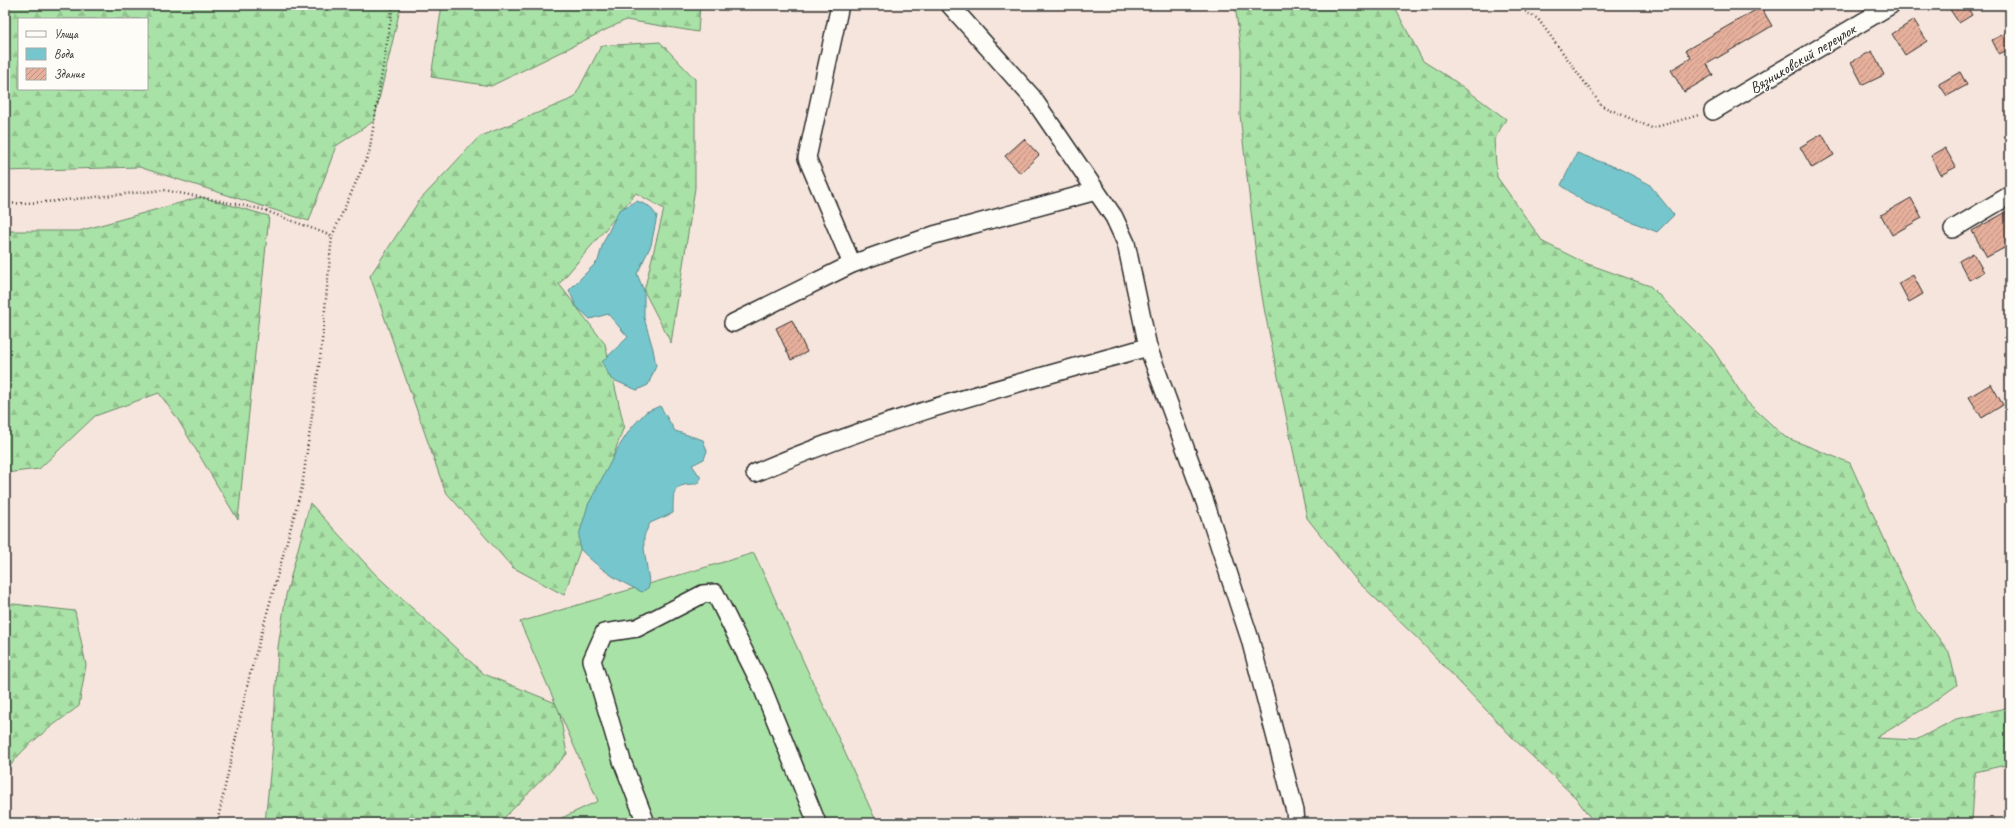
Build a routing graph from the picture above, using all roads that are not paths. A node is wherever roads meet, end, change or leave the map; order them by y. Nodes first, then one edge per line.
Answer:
1 (840, 5) edge
2 (950, 5) edge
3 (1891, 5) edge
4 (1713, 111) road end
5 (1096, 191) junction
6 (2010, 195) edge
7 (1953, 229) dead end
8 (852, 264) junction
9 (733, 323) dead end
10 (1148, 347) junction
11 (755, 473) dead end
12 (646, 823) edge
13 (817, 823) edge
14 (1296, 823) edge

1 - 8 street
2 - 5 street
3 - 4 street, Вязниковский переулок
5 - 8 street
5 - 10 street
6 - 7 street
8 - 9 street
10 - 11 street
10 - 14 street
12 - 13 street

